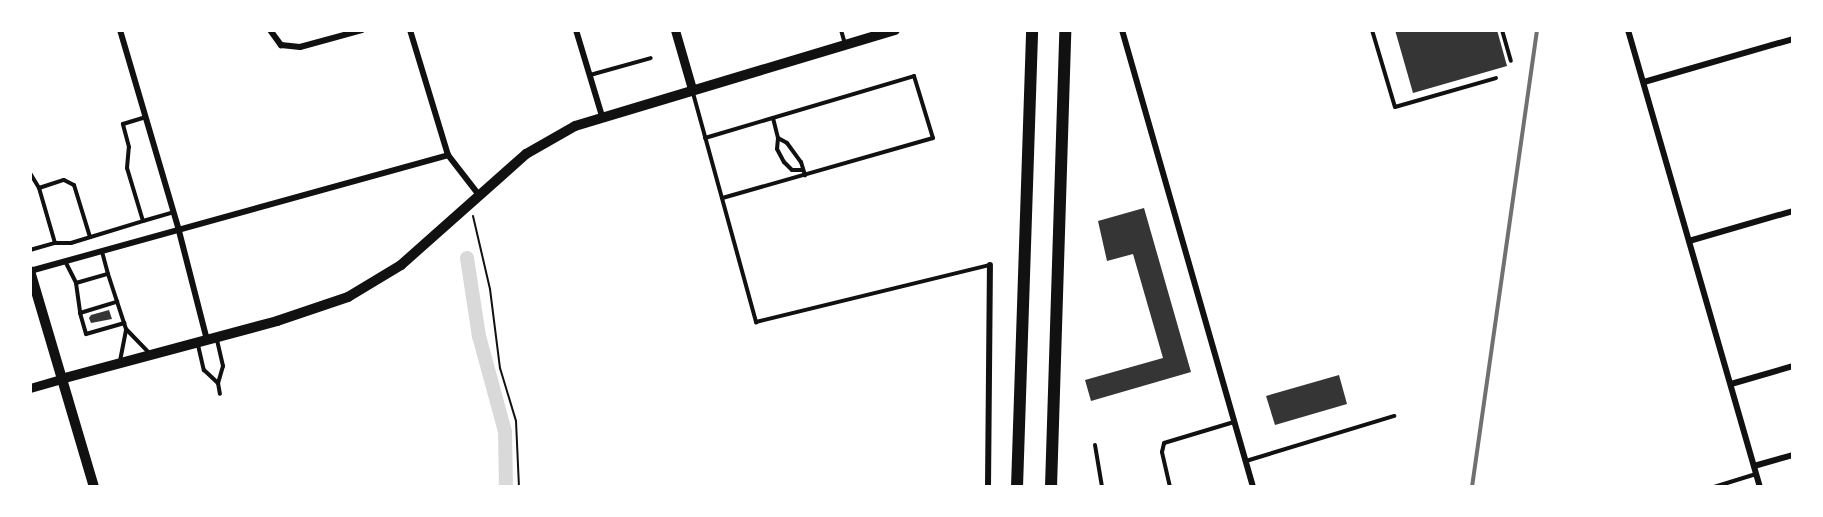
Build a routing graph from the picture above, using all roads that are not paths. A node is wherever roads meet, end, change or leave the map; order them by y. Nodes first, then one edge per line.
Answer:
1 (120, 30) edge
2 (270, 30) edge
3 (362, 30) edge
4 (410, 30) edge
5 (576, 30) edge
6 (675, 30) edge
7 (841, 30) edge
8 (895, 30) edge
9 (1032, 30) edge
10 (1065, 30) edge
11 (1122, 30) edge
12 (1372, 30) edge
13 (1502, 30) edge
14 (1628, 30) edge
15 (1793, 39) edge
16 (845, 45) junction
17 (651, 58) dead end
18 (1511, 61) dead end
19 (590, 75) junction
20 (1496, 78) dead end
21 (1644, 82) junction
22 (693, 89) junction
23 (602, 116) junction
24 (146, 117) junction
25 (773, 117) junction
26 (705, 138) junction
27 (778, 138) junction
28 (448, 155) junction
29 (802, 170) junction
30 (30, 173) edge
31 (805, 175) junction
32 (39, 188) junction
33 (479, 195) junction
34 (722, 198) junction
35 (1793, 211) edge
36 (174, 212) junction
37 (143, 221) junction
38 (179, 231) junction
39 (90, 237) junction
40 (1689, 241) junction
41 (56, 243) junction
42 (30, 250) edge
43 (102, 251) junction
44 (65, 261) junction
45 (990, 265) joint
46 (30, 271) edge
47 (108, 274) junction
48 (76, 283) junction
49 (117, 302) junction
50 (80, 313) junction
51 (124, 323) junction
52 (126, 329) junction
53 (207, 340) junction
54 (151, 355) junction
55 (120, 363) junction
56 (1793, 366) edge
57 (62, 379) junction
58 (218, 383) junction
59 (1731, 384) junction
60 (30, 388) edge
61 (220, 394) dead end
62 (1394, 416) dead end
63 (1235, 422) junction
64 (1095, 445) dead end
65 (1793, 455) edge
66 (1246, 461) junction
67 (1754, 466) junction
68 (1756, 474) junction
69 (94, 487) edge
70 (988, 487) edge
71 (1017, 487) edge
72 (1050, 487) edge
73 (1102, 487) edge
74 (1170, 487) edge
75 (1253, 487) edge
76 (1714, 487) edge
77 (1760, 487) edge

1 - 24 street
2 - 3 street
4 - 28 street
5 - 19 street
6 - 22 street
7 - 16 lane
8 - 16 main road
9 - 71 highway
10 - 72 highway
11 - 63 street
12 - 20 lane
13 - 18 lane
14 - 21 street
15 - 21 street
16 - 22 main road
17 - 19 lane
19 - 23 street
21 - 40 street
22 - 23 main road
22 - 26 lane
23 - 33 main road
24 - 36 street
24 - 37 lane
25 - 26 lane
25 - 27 lane
25 - 31 lane
26 - 34 lane
27 - 29 lane
27 - 29 lane
28 - 33 street
28 - 38 street
29 - 31 lane
30 - 32 lane
31 - 34 lane
32 - 39 lane
32 - 41 lane
33 - 53 main road
34 - 45 lane
35 - 40 street
36 - 37 lane
36 - 38 street
37 - 39 lane
38 - 43 street
38 - 53 street
39 - 41 lane
40 - 59 street
41 - 42 lane
43 - 44 street
43 - 47 lane
44 - 46 street
44 - 48 lane
45 - 70 street
46 - 57 main road
47 - 48 lane
47 - 49 lane
48 - 50 lane
49 - 50 lane
49 - 51 lane
50 - 51 lane
51 - 52 lane
52 - 54 lane
52 - 55 lane
53 - 54 main road
53 - 58 lane
53 - 58 lane
54 - 55 main road
55 - 57 main road
56 - 59 street
57 - 60 street
57 - 69 main road
58 - 61 lane
59 - 67 street
62 - 66 lane
63 - 66 street
63 - 74 lane
64 - 73 lane
65 - 67 street
66 - 75 street
67 - 68 street
68 - 76 lane
68 - 77 street

